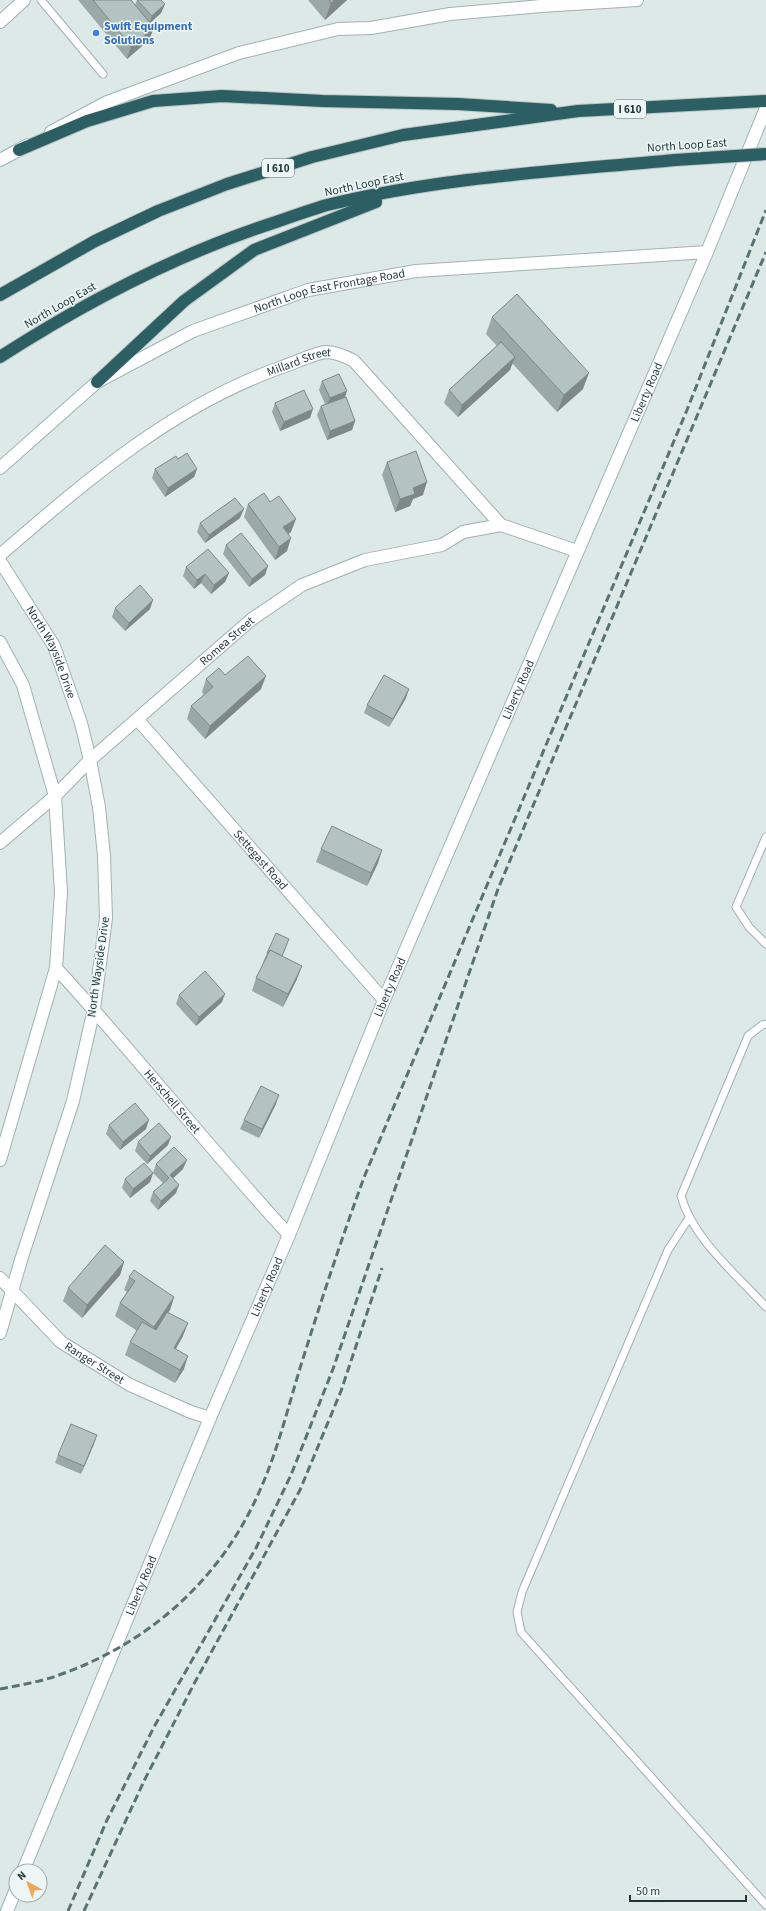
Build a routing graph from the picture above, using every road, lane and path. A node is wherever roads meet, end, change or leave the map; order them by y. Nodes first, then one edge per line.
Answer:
1 (24, 0) edge
2 (41, 0) edge
3 (637, 0) edge
4 (541, 3) edge
5 (0, 22) edge
6 (103, 74) dead end
7 (766, 100) edge
8 (766, 108) edge
9 (578, 111) junction
10 (19, 150) junction
11 (766, 154) edge
12 (0, 160) edge
13 (415, 188) junction
14 (707, 252) junction
15 (0, 295) edge
16 (0, 357) edge
17 (97, 382) junction
18 (0, 468) edge
19 (501, 525) junction
20 (577, 550) junction
21 (0, 555) edge
22 (0, 561) edge
23 (0, 642) edge
24 (138, 720) junction
25 (90, 760) junction
26 (55, 796) junction
27 (766, 837) edge
28 (0, 843) edge
29 (766, 944) edge
30 (56, 968) junction
31 (384, 1000) junction
32 (94, 1009) junction
33 (766, 1024) edge
34 (0, 1160) edge
35 (689, 1218) junction
36 (289, 1236) junction
37 (0, 1278) edge
38 (12, 1291) junction
39 (766, 1307) edge
40 (0, 1333) edge
41 (210, 1418) junction
42 (26, 1863) edge
43 (766, 1905) edge

1 - 5 main road
2 - 6 lane
3 - 4 main road
4 - 10 main road
7 - 9 highway, I 610
8 - 14 main road, Liberty Road
9 - 10 highway
9 - 15 highway, I 610
10 - 12 main road
11 - 13 highway, North Loop East, bridge
13 - 16 highway, North Loop East
13 - 17 highway
14 - 17 main road, North Loop East Frontage Road
14 - 20 main road, Liberty Road
17 - 18 main road, North Loop East Frontage Road
19 - 20 main road, Millard Street
19 - 21 main road, Millard Street
19 - 24 main road, Romea Street
20 - 31 main road, Liberty Road
22 - 25 main road, North Wayside Drive
23 - 26 main road
24 - 25 main road, Romea Street
24 - 31 main road, Settegast Road
25 - 26 main road, Romea Street
25 - 32 main road, North Wayside Drive
26 - 28 main road, Romea Street
26 - 30 main road
27 - 29 lane
30 - 32 main road, Herschell Street
30 - 34 main road
31 - 36 main road, Liberty Road
32 - 36 main road, Herschell Street
32 - 38 main road, North Wayside Drive
33 - 35 lane
35 - 39 lane
35 - 43 lane
36 - 41 main road, Liberty Road
37 - 38 main road, Ranger Street
38 - 40 main road, North Wayside Drive
38 - 41 main road, Ranger Street
41 - 42 main road, Liberty Road

